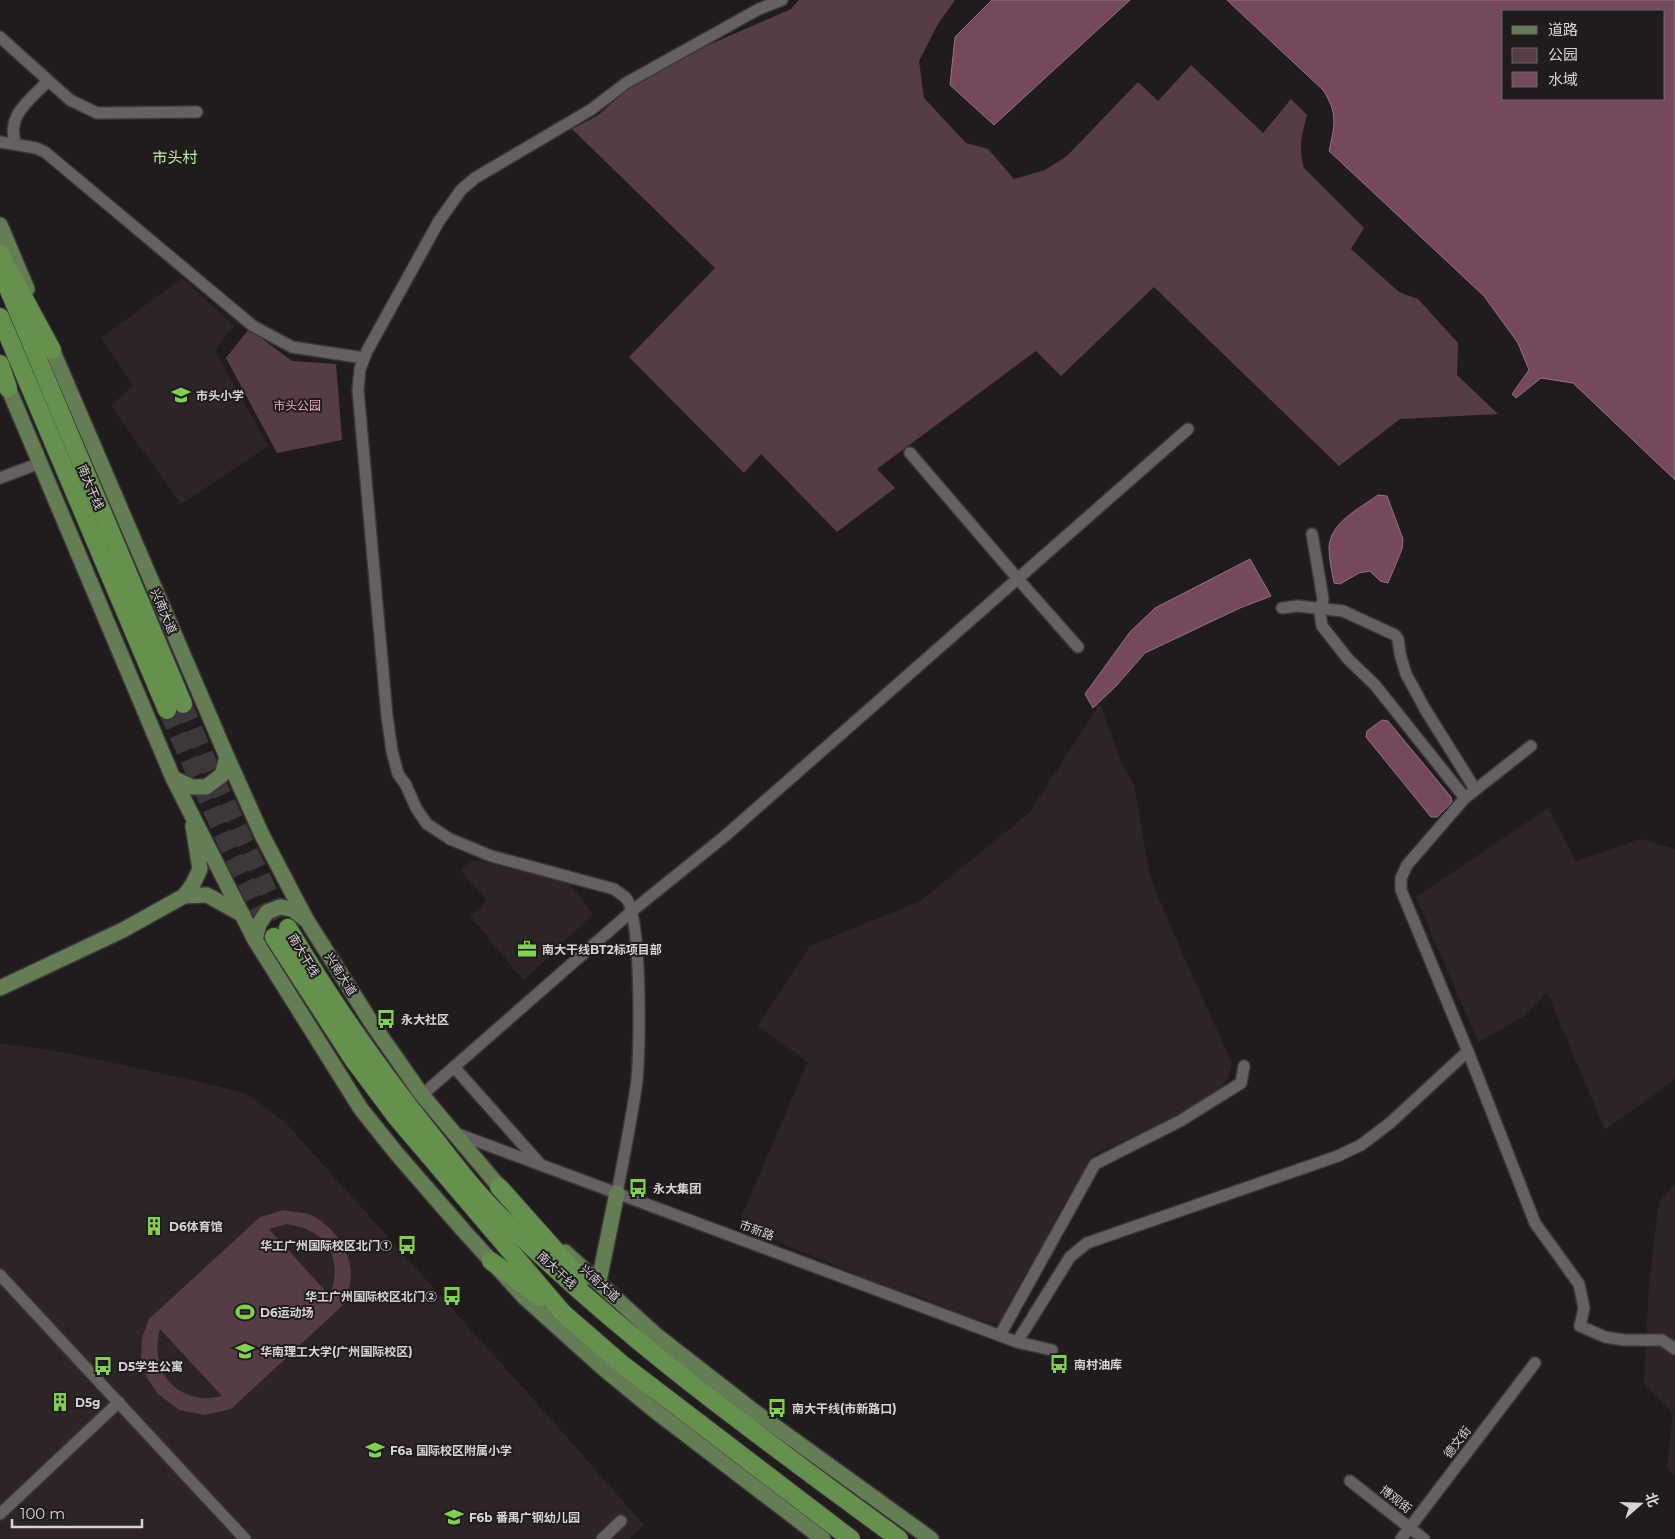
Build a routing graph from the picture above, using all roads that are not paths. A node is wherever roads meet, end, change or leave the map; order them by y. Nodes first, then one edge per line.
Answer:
1 (782, 0) edge
2 (0, 37) edge
3 (48, 81) junction
4 (197, 112) dead end
5 (0, 142) edge
6 (16, 144) junction
7 (0, 226) edge
8 (0, 254) edge
9 (0, 269) edge
10 (0, 317) edge
11 (52, 350) junction
12 (364, 358) junction
13 (0, 364) edge
14 (0, 369) edge
15 (8, 388) junction
16 (1188, 429) dead end
17 (910, 453) dead end
18 (40, 463) junction
19 (0, 478) edge
20 (1312, 534) dead end
21 (1018, 580) junction
22 (1282, 608) dead end
23 (1321, 608) junction
24 (1078, 647) dead end
25 (1531, 746) dead end
26 (227, 757) junction
27 (173, 778) junction
28 (1475, 789) junction
29 (1466, 798) junction
30 (190, 812) junction
31 (184, 896) junction
32 (632, 911) junction
33 (243, 915) junction
34 (306, 919) junction
35 (255, 940) junction
36 (0, 988) edge
37 (1468, 1051) junction
38 (1244, 1066) dead end
39 (454, 1067) junction
40 (422, 1095) junction
41 (453, 1132) junction
42 (542, 1165) junction
43 (499, 1187) junction
44 (617, 1193) junction
45 (492, 1261) junction
46 (0, 1275) edge
47 (598, 1281) junction
48 (563, 1313) junction
49 (1000, 1335) junction
50 (635, 1339) junction
51 (1017, 1342) junction
52 (1675, 1349) edge
53 (1052, 1350) dead end
54 (1535, 1362) dead end
55 (119, 1402) junction
56 (1350, 1481) dead end
57 (0, 1514) edge
58 (621, 1521) dead end
59 (1410, 1528) junction
60 (244, 1539) edge
61 (602, 1539) edge
62 (823, 1539) edge
63 (851, 1539) edge
64 (899, 1539) edge
65 (931, 1539) edge
66 (1401, 1539) edge
67 (1424, 1539) edge

1 - 12 street
2 - 3 street
3 - 4 street
3 - 6 street
5 - 6 street
6 - 12 street
7 - 11 main road, 兴南大道
8 - 11 highway
9 - 10 highway, 南大干线
11 - 26 main road, 兴南大道
12 - 32 street
13 - 15 highway
14 - 15 main road
15 - 18 main road
16 - 21 street
17 - 21 street
18 - 19 street
18 - 27 main road
20 - 23 street
21 - 24 street
21 - 32 street
22 - 23 street
23 - 28 street
23 - 29 street
25 - 28 street
26 - 27 main road
26 - 34 main road, 兴南大道
27 - 30 main road
28 - 29 street
29 - 37 street
30 - 31 main road
30 - 33 main road
31 - 33 main road
31 - 36 main road
32 - 39 street
32 - 44 street
33 - 35 main road
34 - 35 main road
34 - 40 main road, 兴南大道
35 - 45 main road
37 - 51 street
37 - 52 street
38 - 49 street
39 - 40 street
39 - 42 street
40 - 41 main road, 兴南大道
41 - 42 street, 市新路
41 - 43 main road, 兴南大道
42 - 44 street, 市新路
43 - 47 main road, 兴南大道
43 - 50 highway
44 - 47 main road
44 - 49 street, 市新路
45 - 48 highway
45 - 62 main road
46 - 55 street
47 - 65 main road, 兴南大道
48 - 50 highway, 南大干线
48 - 63 highway, 南大干线
49 - 51 street, 市新路
50 - 64 highway, 南大干线
51 - 53 street, 市新路
54 - 59 street, 德文街
55 - 57 street
55 - 60 street
56 - 59 street, 博观街
58 - 61 street
59 - 66 street, 德文街
59 - 67 street, 博观街

